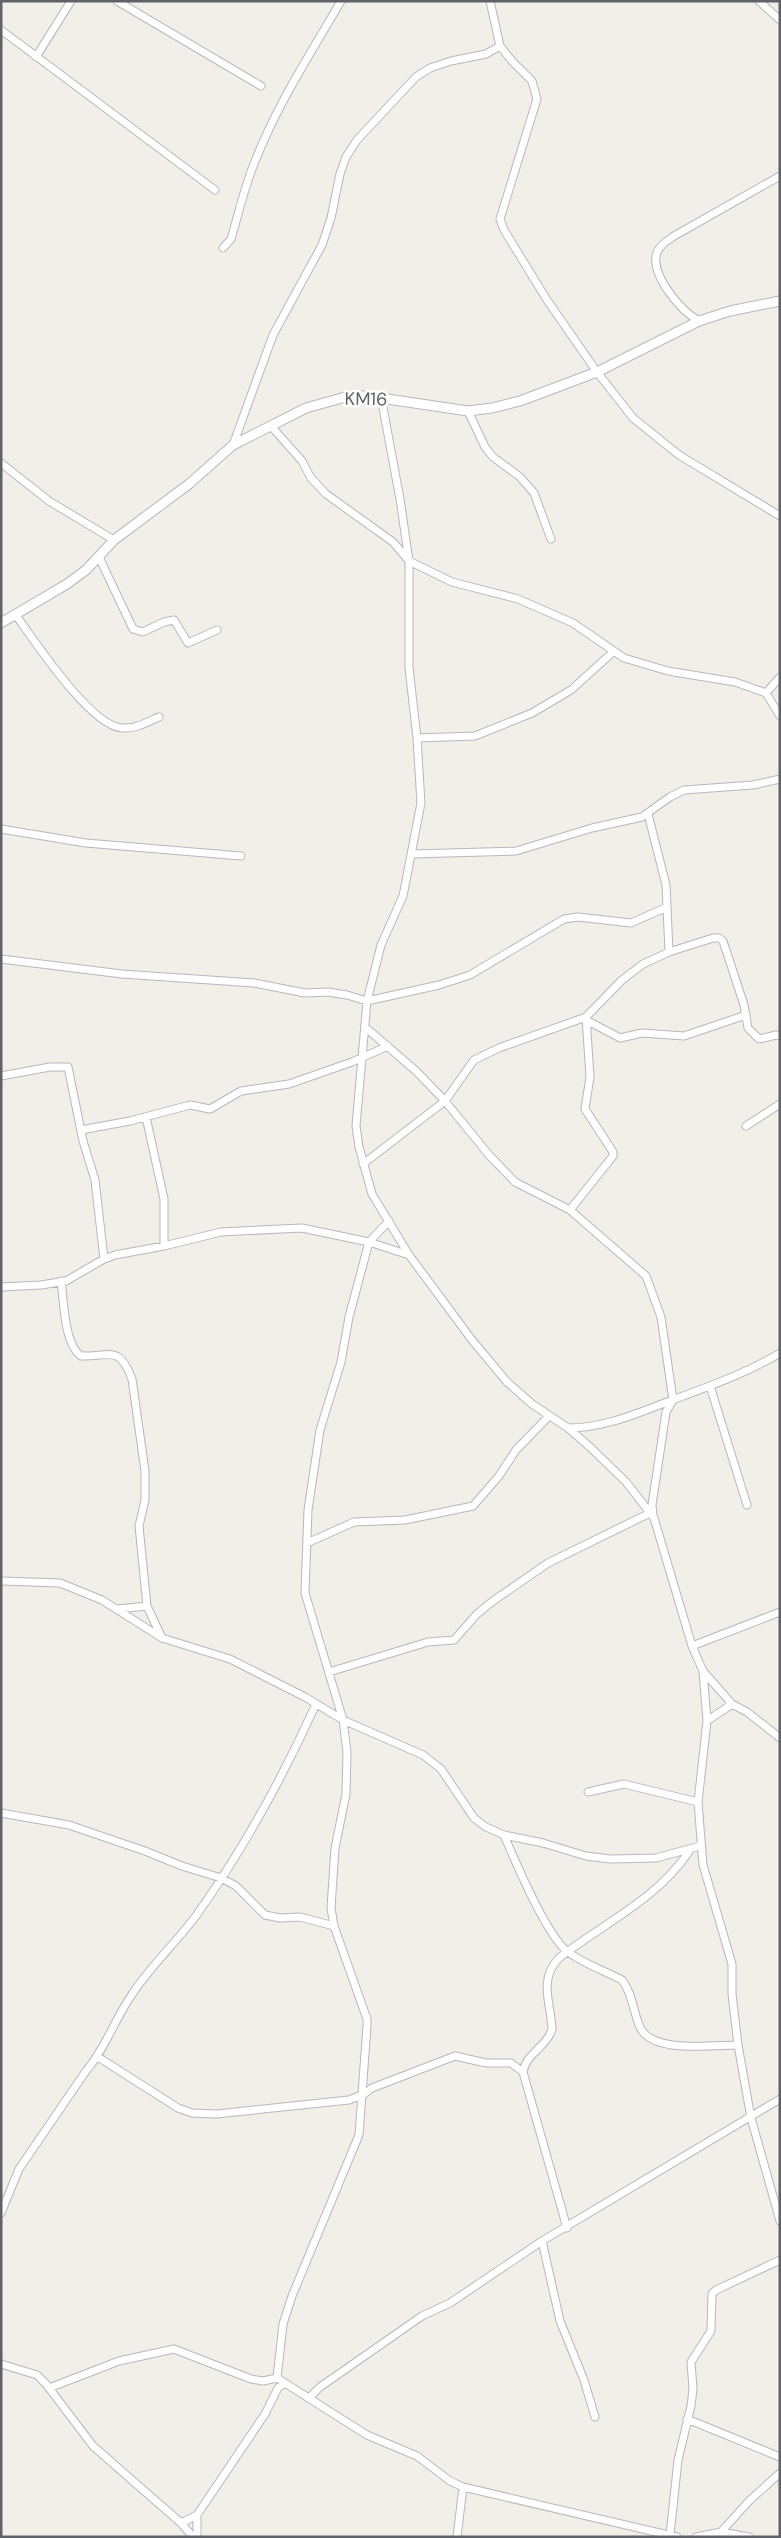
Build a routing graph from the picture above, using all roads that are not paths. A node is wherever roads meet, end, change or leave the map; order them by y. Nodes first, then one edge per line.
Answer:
1 (71, 1) edge
2 (117, 1) edge
3 (341, 1) edge
4 (490, 1) edge
5 (759, 1) edge
6 (780, 20) edge
7 (1, 30) edge
8 (500, 46) junction
9 (36, 57) junction
10 (261, 86) dead end
11 (780, 176) edge
12 (215, 190) dead end
13 (223, 248) dead end
14 (780, 301) edge
15 (699, 322) junction
16 (597, 372) junction
17 (381, 397) junction
18 (468, 411) junction
19 (271, 426) junction
20 (233, 446) junction
21 (1, 463) edge
22 (780, 516) edge
23 (550, 539) dead end
24 (114, 540) junction
25 (99, 558) junction
26 (409, 561) junction
27 (15, 614) junction
28 (1, 623) edge
29 (218, 630) dead end
30 (613, 652) junction
31 (780, 677) edge
32 (766, 693) junction
33 (780, 716) edge
34 (159, 718) dead end
35 (418, 738) junction
36 (780, 780) edge
37 (648, 814) junction
38 (1, 829) edge
39 (412, 854) junction
40 (241, 856) dead end
41 (667, 907) junction
42 (669, 952) junction
43 (1, 959) edge
44 (367, 1001) junction
45 (746, 1015) junction
46 (586, 1018) junction
47 (365, 1027) junction
48 (780, 1036) edge
49 (388, 1046) junction
50 (364, 1055) junction
51 (1, 1076) edge
52 (445, 1101) junction
53 (780, 1104) edge
54 (146, 1117) junction
55 (746, 1126) dead end
56 (81, 1130) junction
57 (363, 1164) junction
58 (570, 1210) junction
59 (389, 1220) junction
60 (369, 1242) junction
61 (164, 1246) junction
62 (409, 1255) junction
63 (104, 1259) junction
64 (61, 1282) junction
65 (1, 1287) edge
66 (780, 1353) edge
67 (710, 1386) junction
68 (673, 1400) junction
69 (549, 1416) junction
70 (568, 1428) junction
71 (747, 1505) dead end
72 (652, 1516) junction
73 (307, 1543) junction
74 (1, 1581) edge
75 (147, 1606) junction
76 (118, 1609) junction
77 (780, 1612) edge
78 (162, 1638) junction
79 (692, 1646) junction
80 (703, 1671) junction
81 (329, 1672) junction
82 (316, 1704) junction
83 (732, 1704) junction
84 (343, 1720) junction
85 (707, 1721) junction
86 (780, 1738) edge
87 (588, 1792) dead end
88 (698, 1802) junction
89 (1, 1813) edge
90 (504, 1835) junction
91 (700, 1846) junction
92 (690, 1850) junction
93 (221, 1878) junction
94 (334, 1926) junction
95 (567, 1952) junction
96 (738, 2045) junction
97 (98, 2057) junction
98 (523, 2072) junction
99 (364, 2094) junction
100 (780, 2099) edge
101 (751, 2118) junction
102 (1, 2213) edge
103 (780, 2221) edge
104 (567, 2228) junction
105 (542, 2241) junction
106 (780, 2260) edge
107 (1, 2364) edge
108 (277, 2378) junction
109 (284, 2383) junction
110 (49, 2388) junction
111 (310, 2397) junction
112 (595, 2417) dead end
113 (687, 2419) junction
114 (780, 2457) edge
115 (780, 2473) edge
116 (463, 2488) junction
117 (196, 2515) junction
118 (181, 2523) junction
119 (640, 2528) junction
120 (721, 2532) junction
121 (670, 2535) junction
122 (195, 2537) edge
123 (457, 2537) edge
124 (639, 2537) edge
125 (678, 2537) edge
126 (696, 2537) edge
127 (749, 2537) edge

1 - 9 street
2 - 10 street
3 - 13 street
4 - 8 street
5 - 6 street
7 - 9 street
8 - 16 street
8 - 20 street
9 - 12 street
11 - 15 street
14 - 15 street, KM16
15 - 16 street, KM16
16 - 18 street, KM16
16 - 22 street
17 - 18 street, KM16
17 - 19 street, KM16
17 - 26 street
18 - 23 street
19 - 20 street, KM16
19 - 26 street
20 - 24 street, KM16
21 - 24 street
24 - 25 street, KM16
25 - 27 street, KM16
25 - 29 street
26 - 30 street
26 - 35 street
27 - 28 street, KM16
27 - 34 street
30 - 32 street
30 - 35 street
31 - 32 street
32 - 33 street
35 - 39 street
36 - 37 street
37 - 39 street
37 - 41 street
38 - 40 street
39 - 44 street
41 - 42 street
41 - 44 street
42 - 45 street
42 - 46 street
43 - 44 street
44 - 47 street
45 - 46 street
45 - 48 street
46 - 52 street
46 - 58 street
47 - 49 street
47 - 50 street
49 - 50 street
49 - 52 street
50 - 54 street
50 - 57 street
51 - 56 street
52 - 57 street
52 - 58 street
53 - 55 street
54 - 56 street
54 - 61 street
56 - 63 street
57 - 59 street
58 - 68 street
59 - 60 street
59 - 62 street
60 - 61 street
60 - 62 street
60 - 73 street
61 - 63 street
62 - 69 street
63 - 64 street
64 - 65 street
64 - 75 street
66 - 67 street
67 - 68 street
67 - 71 street
68 - 70 street
68 - 72 street
69 - 70 street
69 - 73 street
70 - 72 street
72 - 79 street
72 - 81 street
73 - 81 street
74 - 76 street
75 - 76 street
75 - 78 street
76 - 78 street
77 - 79 street
78 - 82 street
79 - 80 street
80 - 83 street
80 - 85 street
81 - 84 street
82 - 84 street
82 - 93 street
83 - 85 street
83 - 86 street
84 - 90 street
84 - 94 street
85 - 88 street
87 - 88 street
88 - 91 street
89 - 93 street
90 - 92 street
90 - 95 street
91 - 92 street
91 - 96 street
92 - 95 street
93 - 94 street
93 - 97 street
94 - 99 street
95 - 96 street
95 - 98 street
96 - 101 street
97 - 99 street
97 - 102 street
98 - 99 street
98 - 104 street
99 - 108 street
100 - 101 street
101 - 103 street
101 - 104 street
104 - 105 street
105 - 111 street
105 - 112 street
106 - 113 street
107 - 110 street
108 - 109 street
108 - 110 street
109 - 111 street
109 - 117 street
110 - 118 street
111 - 116 street
113 - 114 street
113 - 121 street
115 - 120 street
116 - 119 street
116 - 123 street
117 - 118 street
117 - 122 street
118 - 122 street
119 - 121 street
119 - 124 street
120 - 126 street
120 - 127 street
121 - 125 street

